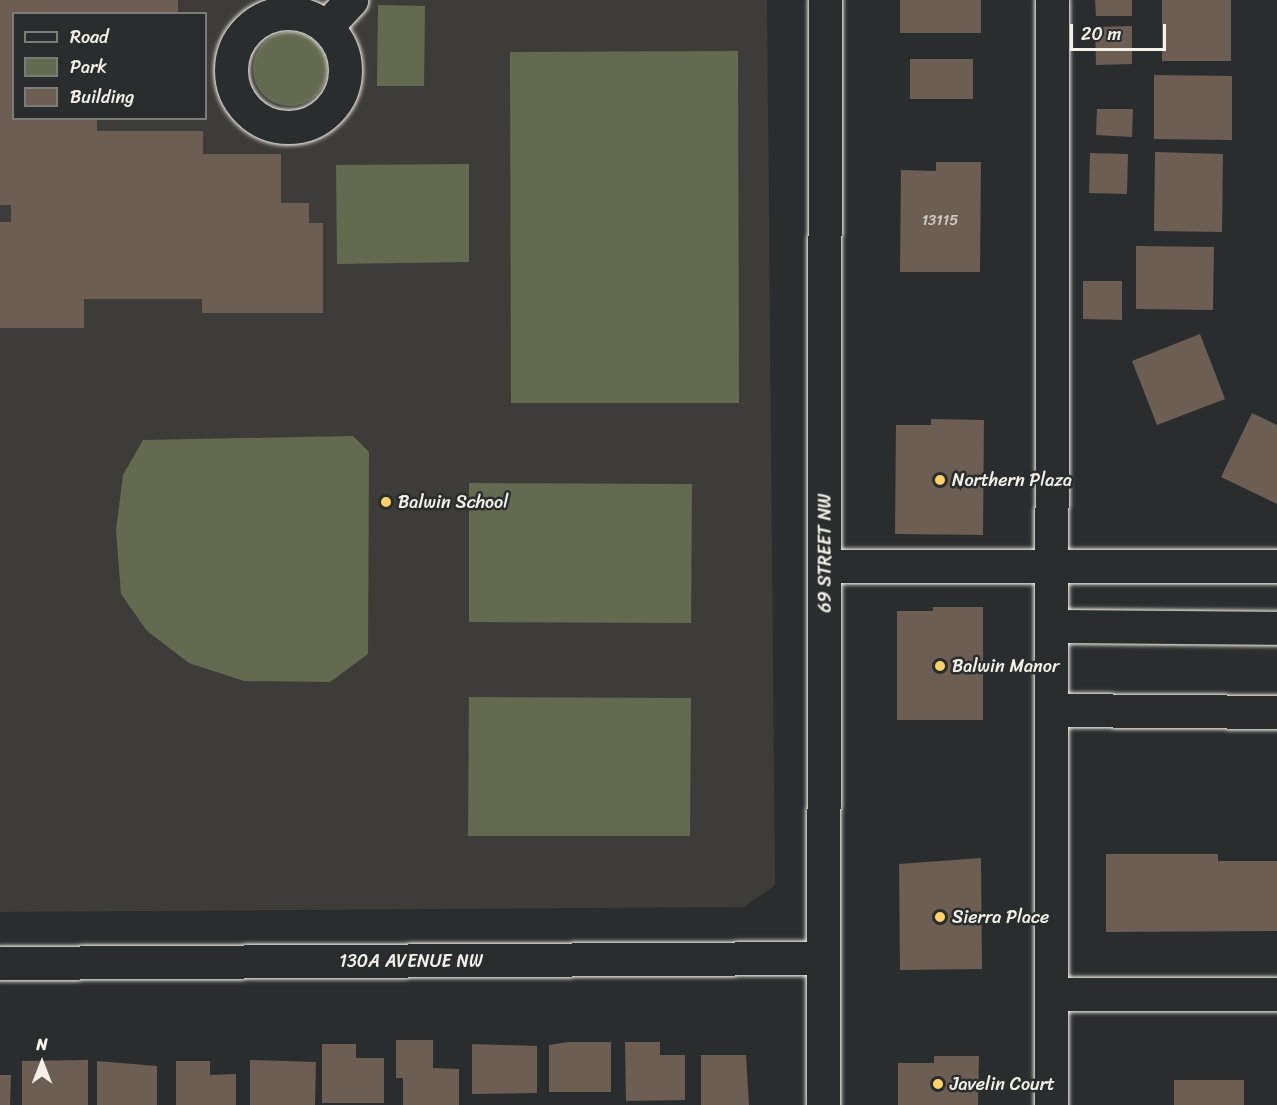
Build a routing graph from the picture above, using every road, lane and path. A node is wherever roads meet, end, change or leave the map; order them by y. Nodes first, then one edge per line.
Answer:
1 (351, 0) edge
2 (825, 0) edge
3 (1052, 0) edge
4 (326, 27) dead end
5 (1052, 565) junction
6 (825, 566) junction
7 (1277, 566) edge
8 (1052, 627) junction
9 (1277, 628) edge
10 (1054, 710) junction
11 (1277, 712) edge
12 (823, 958) junction
13 (0, 963) edge
14 (1051, 994) junction
15 (1277, 994) edge
16 (823, 1105) edge
17 (1051, 1105) edge

1 - 4 street
2 - 6 street, 69 STREET NW
3 - 5 street
5 - 6 street
5 - 7 street
5 - 8 street
6 - 12 street, 69 STREET NW
8 - 9 street
8 - 10 street
10 - 11 street
10 - 14 street
12 - 13 street, 130A AVENUE NW
12 - 16 street, 69 STREET NW
14 - 15 street
14 - 17 street

